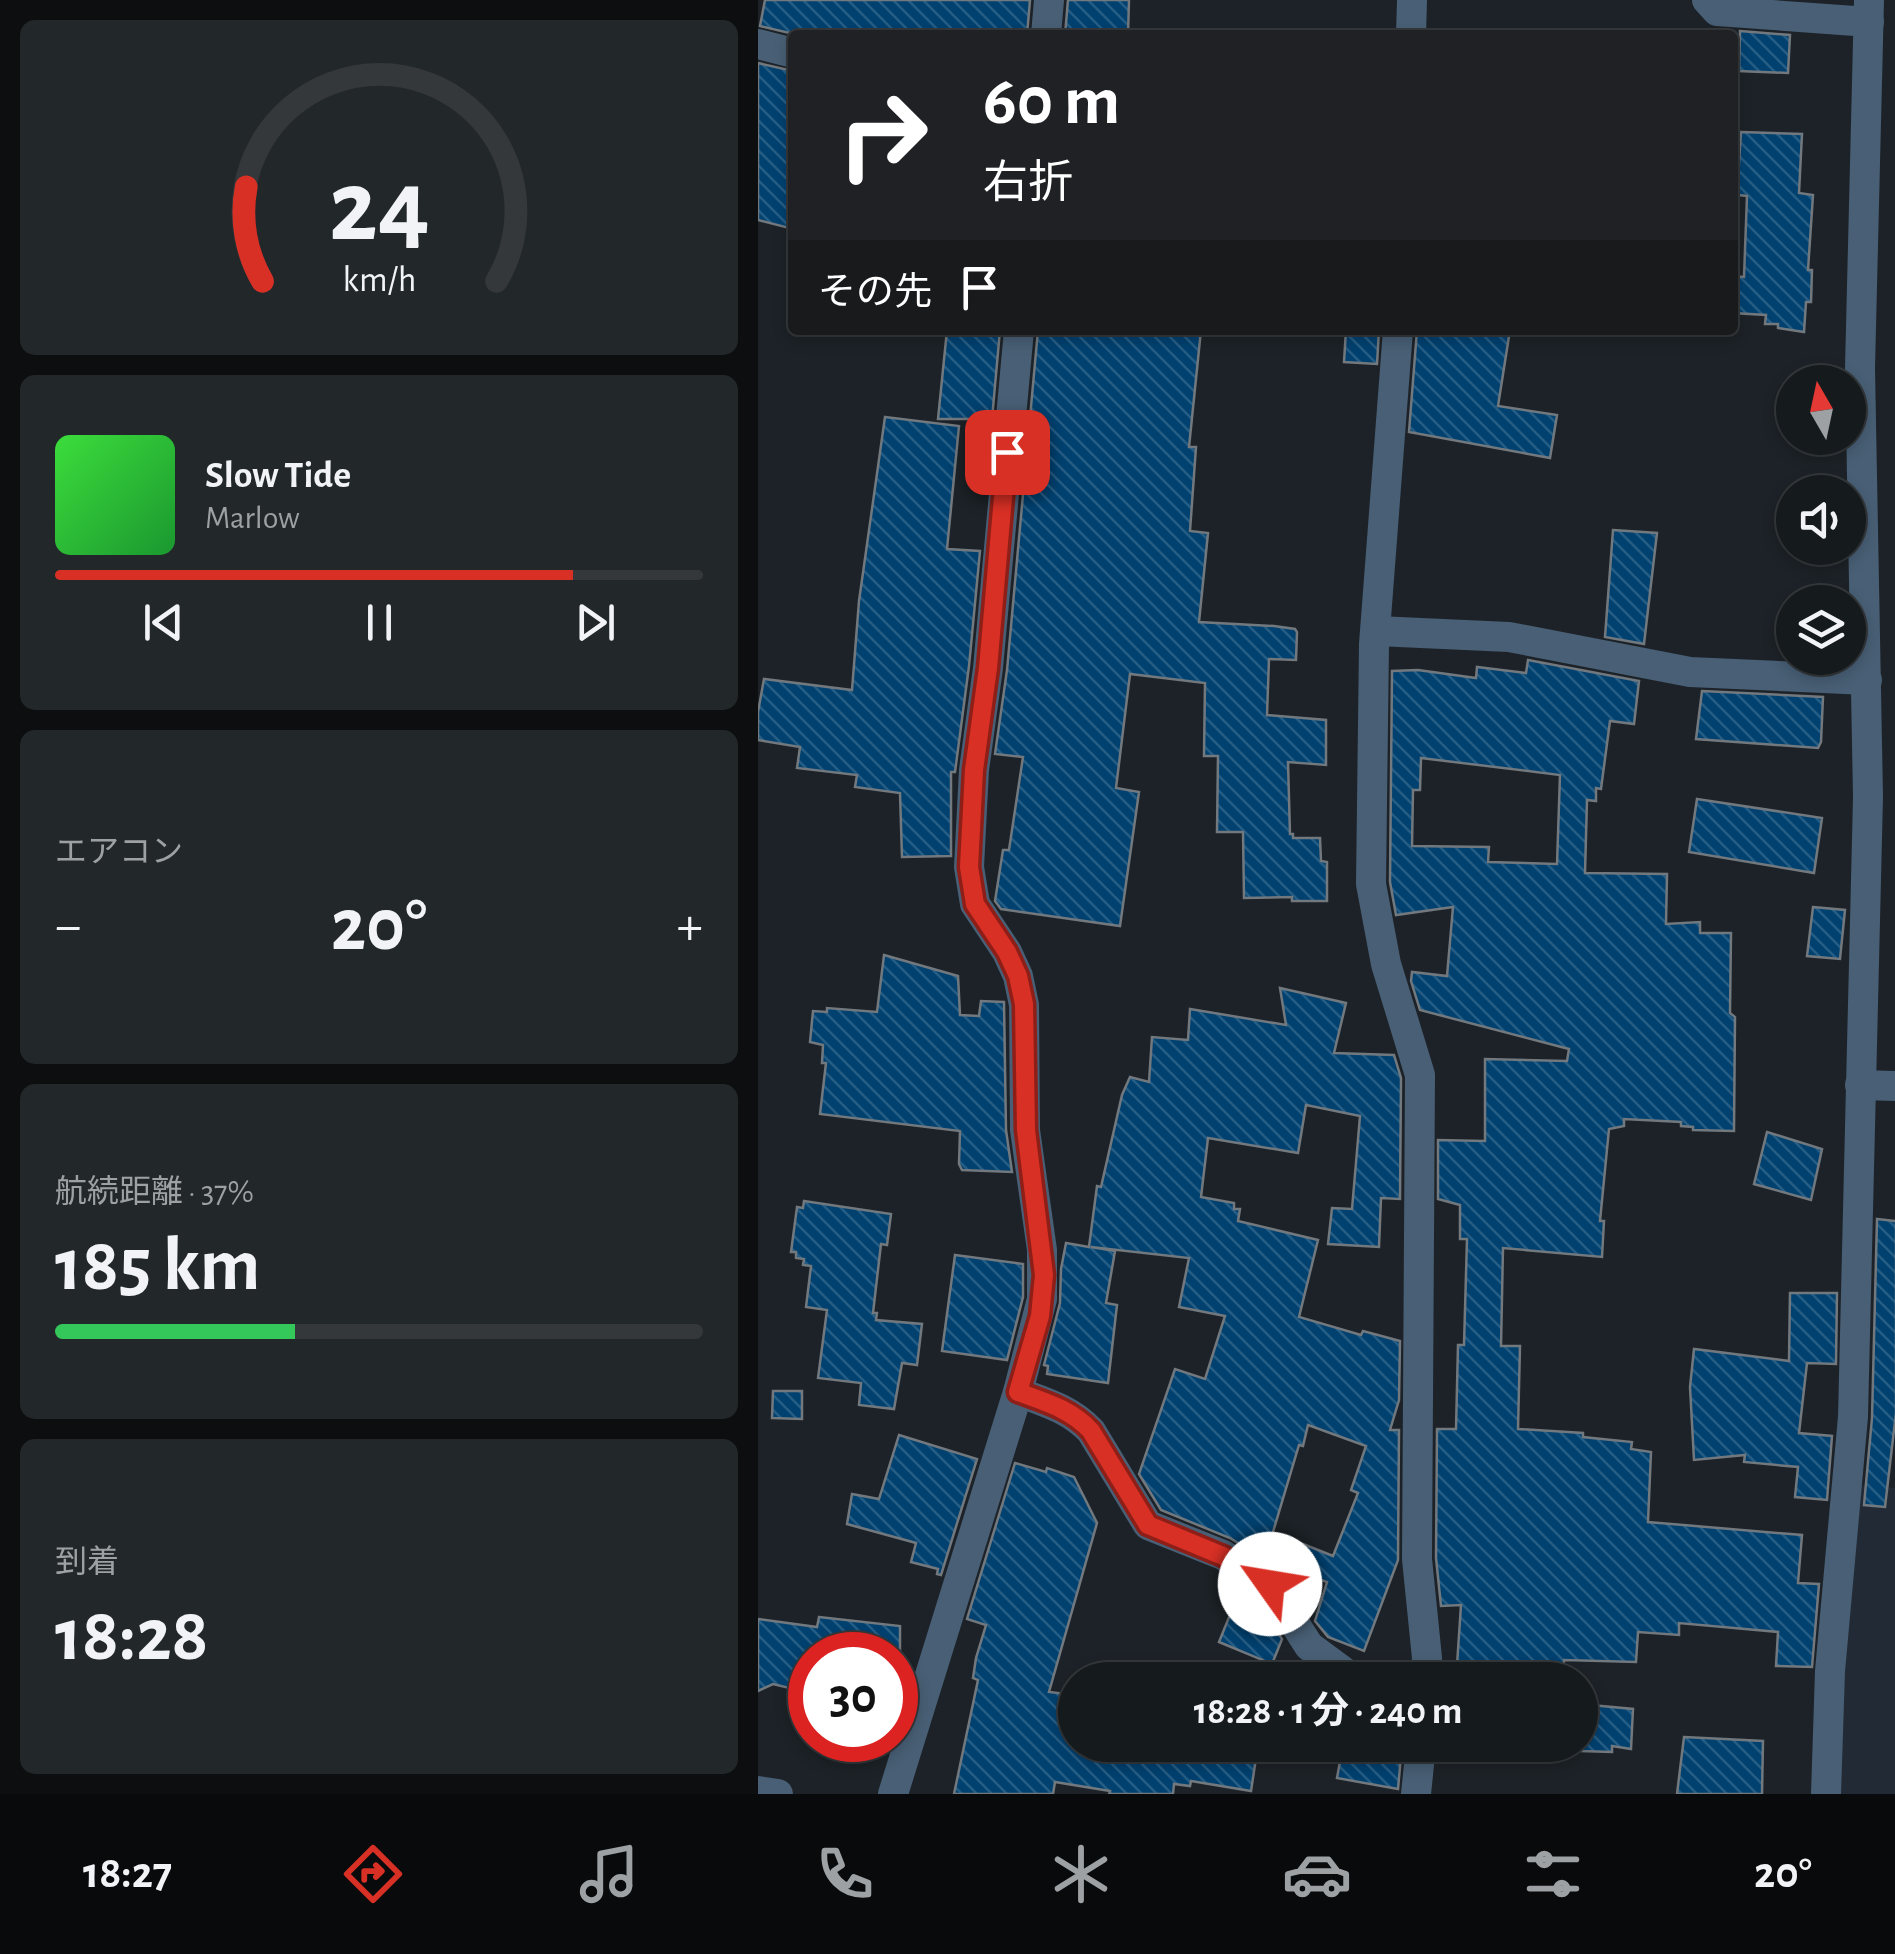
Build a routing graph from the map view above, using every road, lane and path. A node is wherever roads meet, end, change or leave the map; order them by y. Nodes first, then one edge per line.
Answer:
1 (1049, 0) edge
2 (1412, 0) edge
3 (1707, 0) edge
4 (1875, 22) edge
5 (1046, 30) edge
6 (1411, 30) edge
7 (758, 44) edge
8 (788, 53) edge
9 (1018, 335) edge
10 (1398, 335) edge
11 (1377, 631) junction
12 (1866, 680) junction
13 (1882, 798) edge
14 (1860, 1085) junction
15 (1896, 1086) edge
16 (1018, 1392) junction
17 (1331, 1662) edge
18 (1427, 1662) edge
19 (1419, 1762) edge
20 (758, 1792) edge
21 (778, 1794) edge
22 (892, 1794) edge
23 (1416, 1794) edge
24 (1826, 1794) edge

1 - 5 street
2 - 6 street
3 - 4 street
4 - 12 street
7 - 8 street
9 - 16 street
10 - 11 street
11 - 12 street
11 - 18 street
12 - 13 street
13 - 14 street
14 - 15 street
14 - 24 street
16 - 17 street
16 - 22 street
19 - 23 street
20 - 21 street

